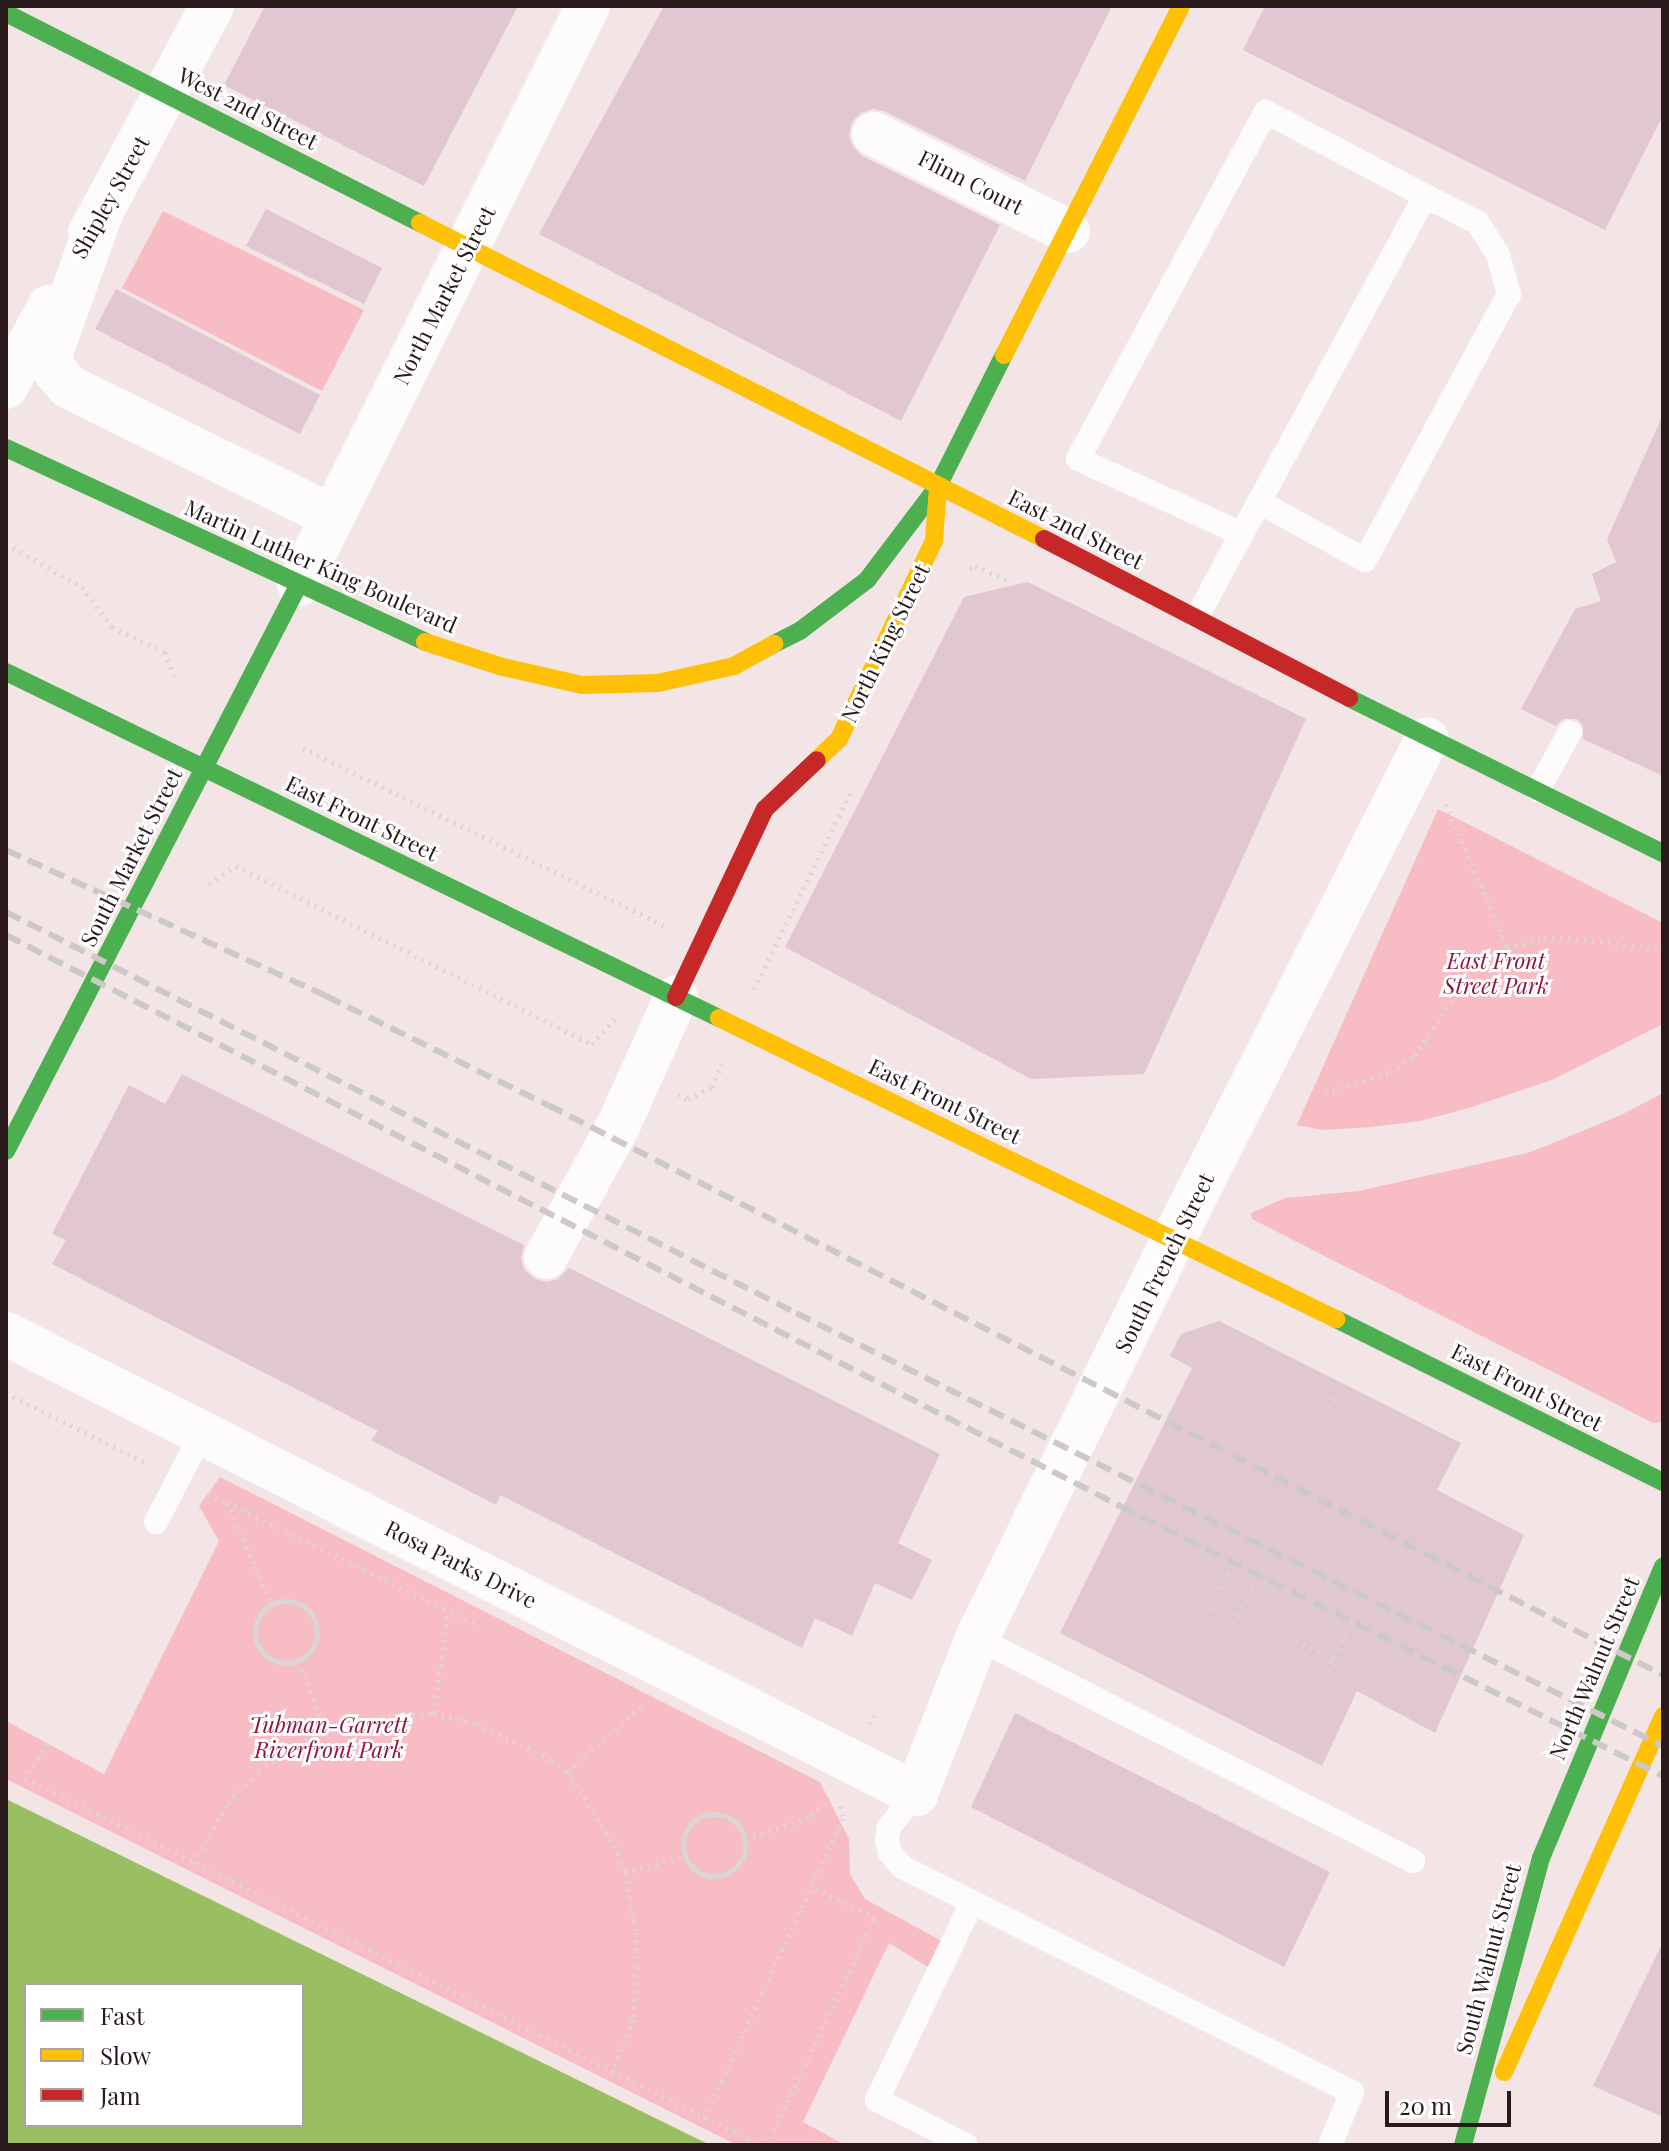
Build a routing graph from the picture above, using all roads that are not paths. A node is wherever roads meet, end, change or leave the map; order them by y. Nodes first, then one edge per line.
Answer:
1 (212, 6) edge
2 (588, 6) edge
3 (1175, 8) edge
4 (6, 13) edge
5 (167, 94) junction
6 (874, 134) dead end
7 (1425, 196) junction
8 (103, 208) junction
9 (1068, 231) junction
10 (467, 247) junction
11 (6, 387) edge
12 (6, 448) edge
13 (938, 486) junction
14 (1259, 502) junction
15 (333, 517) junction
16 (1242, 534) junction
17 (299, 584) junction
18 (1197, 617) junction
19 (6, 672) edge
20 (1570, 732) dead end
21 (1427, 739) junction
22 (204, 768) junction
23 (1538, 790) junction
24 (1663, 853) edge
25 (676, 997) junction
26 (6, 1151) edge
27 (1174, 1238) junction
28 (546, 1257) dead end
29 (6, 1334) edge
30 (202, 1433) junction
31 (1663, 1482) edge
32 (156, 1522) dead end
33 (1663, 1566) edge
34 (977, 1638) junction
35 (1663, 1716) edge
36 (1569, 1789) joint
37 (916, 1794) junction
38 (1413, 1861) dead end
39 (972, 1903) junction
40 (966, 2145) edge
41 (1330, 2145) edge
42 (1463, 2145) edge
43 (1471, 2145) edge

1 - 5 street, Shipley Street
2 - 10 street, North Market Street
3 - 9 main road, North King Street
4 - 5 main road, West 2nd Street
5 - 8 street, Shipley Street
5 - 10 main road, West 2nd Street
6 - 9 street, Flinn Court
7 - 14 lane
7 - 14 lane
7 - 16 lane
8 - 11 street, Shipley Street
8 - 15 street
9 - 13 main road, North King Street
10 - 13 main road, East 2nd Street
10 - 15 street, North Market Street
12 - 17 main road, Martin Luther King Boulevard
13 - 17 main road, Martin Luther King Boulevard
13 - 18 main road, East 2nd Street
13 - 25 main road, North King Street
14 - 16 lane
15 - 17 street, North Market Street
16 - 18 lane
17 - 22 main road, South Market Street
18 - 21 main road, East 2nd Street
19 - 22 main road
20 - 23 lane
21 - 23 main road, East 2nd Street
21 - 27 street, South French Street
22 - 25 main road, East Front Street
22 - 26 main road, South Market Street
23 - 24 main road, East 2nd Street
25 - 27 main road, East Front Street
25 - 28 street, North King Street
27 - 31 main road, East Front Street
27 - 34 street, South French Street
29 - 30 street, Rosa Parks Drive
30 - 32 lane
30 - 37 street, Rosa Parks Drive
33 - 36 main road, North Walnut Street
34 - 37 street, South French Street
34 - 38 lane
35 - 43 main road, South Walnut Street
36 - 42 main road, South Walnut Street
37 - 39 lane
39 - 40 lane
39 - 41 lane

